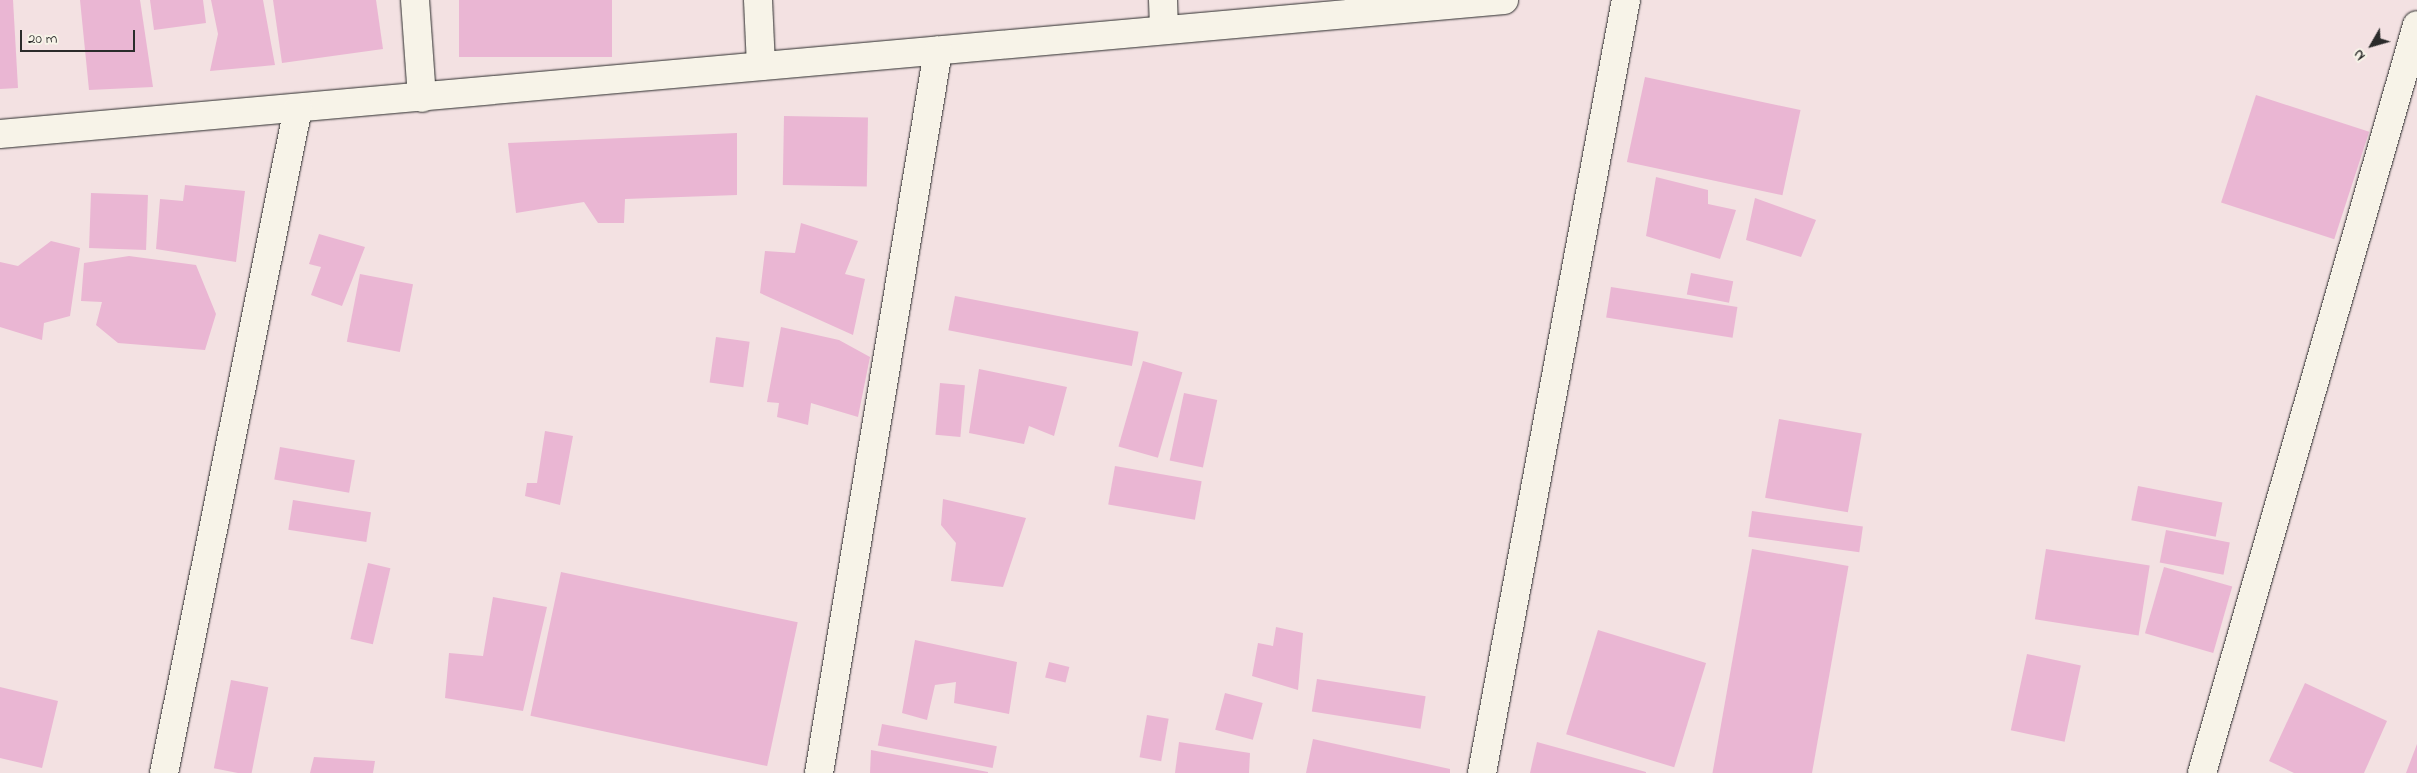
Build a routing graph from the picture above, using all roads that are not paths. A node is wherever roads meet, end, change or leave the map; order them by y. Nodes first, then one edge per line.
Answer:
1 (415, 0) edge
2 (758, 0) edge
3 (1163, 0) edge
4 (1504, 0) edge
5 (1626, 0) edge
6 (2417, 24) edge
7 (1164, 27) junction
8 (938, 50) junction
9 (761, 66) junction
10 (422, 98) junction
11 (298, 108) junction
12 (0, 134) edge
13 (164, 773) edge
14 (819, 773) edge
15 (1482, 773) edge
16 (2202, 773) edge

1 - 10 street
2 - 9 street
3 - 7 street
4 - 7 street
5 - 15 street
6 - 16 street
7 - 8 street
8 - 9 street
8 - 14 street
9 - 10 street
10 - 11 street
11 - 12 street
11 - 13 street

